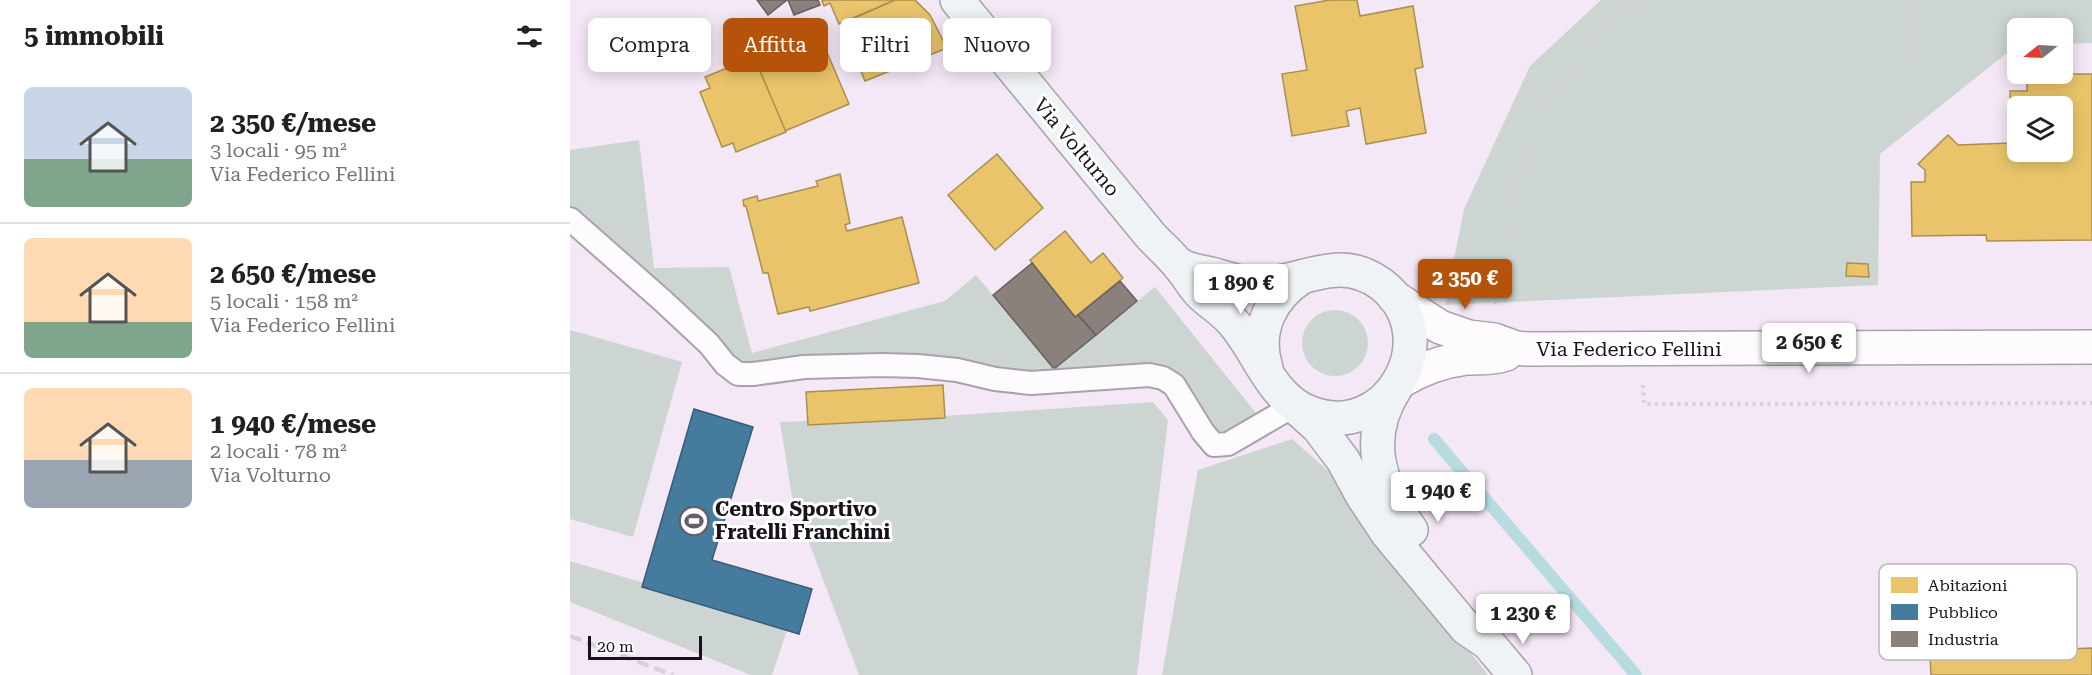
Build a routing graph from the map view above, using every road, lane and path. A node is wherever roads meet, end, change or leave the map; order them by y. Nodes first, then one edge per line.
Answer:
1 (957, 0) edge
2 (1637, 0) edge
3 (1912, 0) edge
4 (1904, 64) dead end
5 (570, 219) edge
6 (1177, 263) junction
7 (1302, 277) junction
8 (1394, 297) junction
9 (1489, 339) junction
10 (2092, 347) edge
11 (1526, 349) junction
12 (1271, 380) junction
13 (1639, 381) dead end
14 (1397, 385) junction
15 (2092, 403) edge
16 (1294, 405) junction
17 (1491, 647) junction
18 (1515, 675) edge

1 - 6 street, Via Volturno
2 - 9 path
3 - 4 path
5 - 16 lane
6 - 7 street, Via Volturno
6 - 12 street, Via Volturno
7 - 8 street, Via Volturno
7 - 12 street, Via Volturno
8 - 9 street, Via Federico Fellini
8 - 14 street, Via Volturno
9 - 11 street, Via Federico Fellini
10 - 11 street, Via Federico Fellini
11 - 14 street, Via Federico Fellini
12 - 16 street, Via Volturno
13 - 15 path
14 - 16 street, Via Volturno
14 - 17 street, Via Volturno
16 - 17 street, Via Volturno
17 - 18 street, Via Volturno

